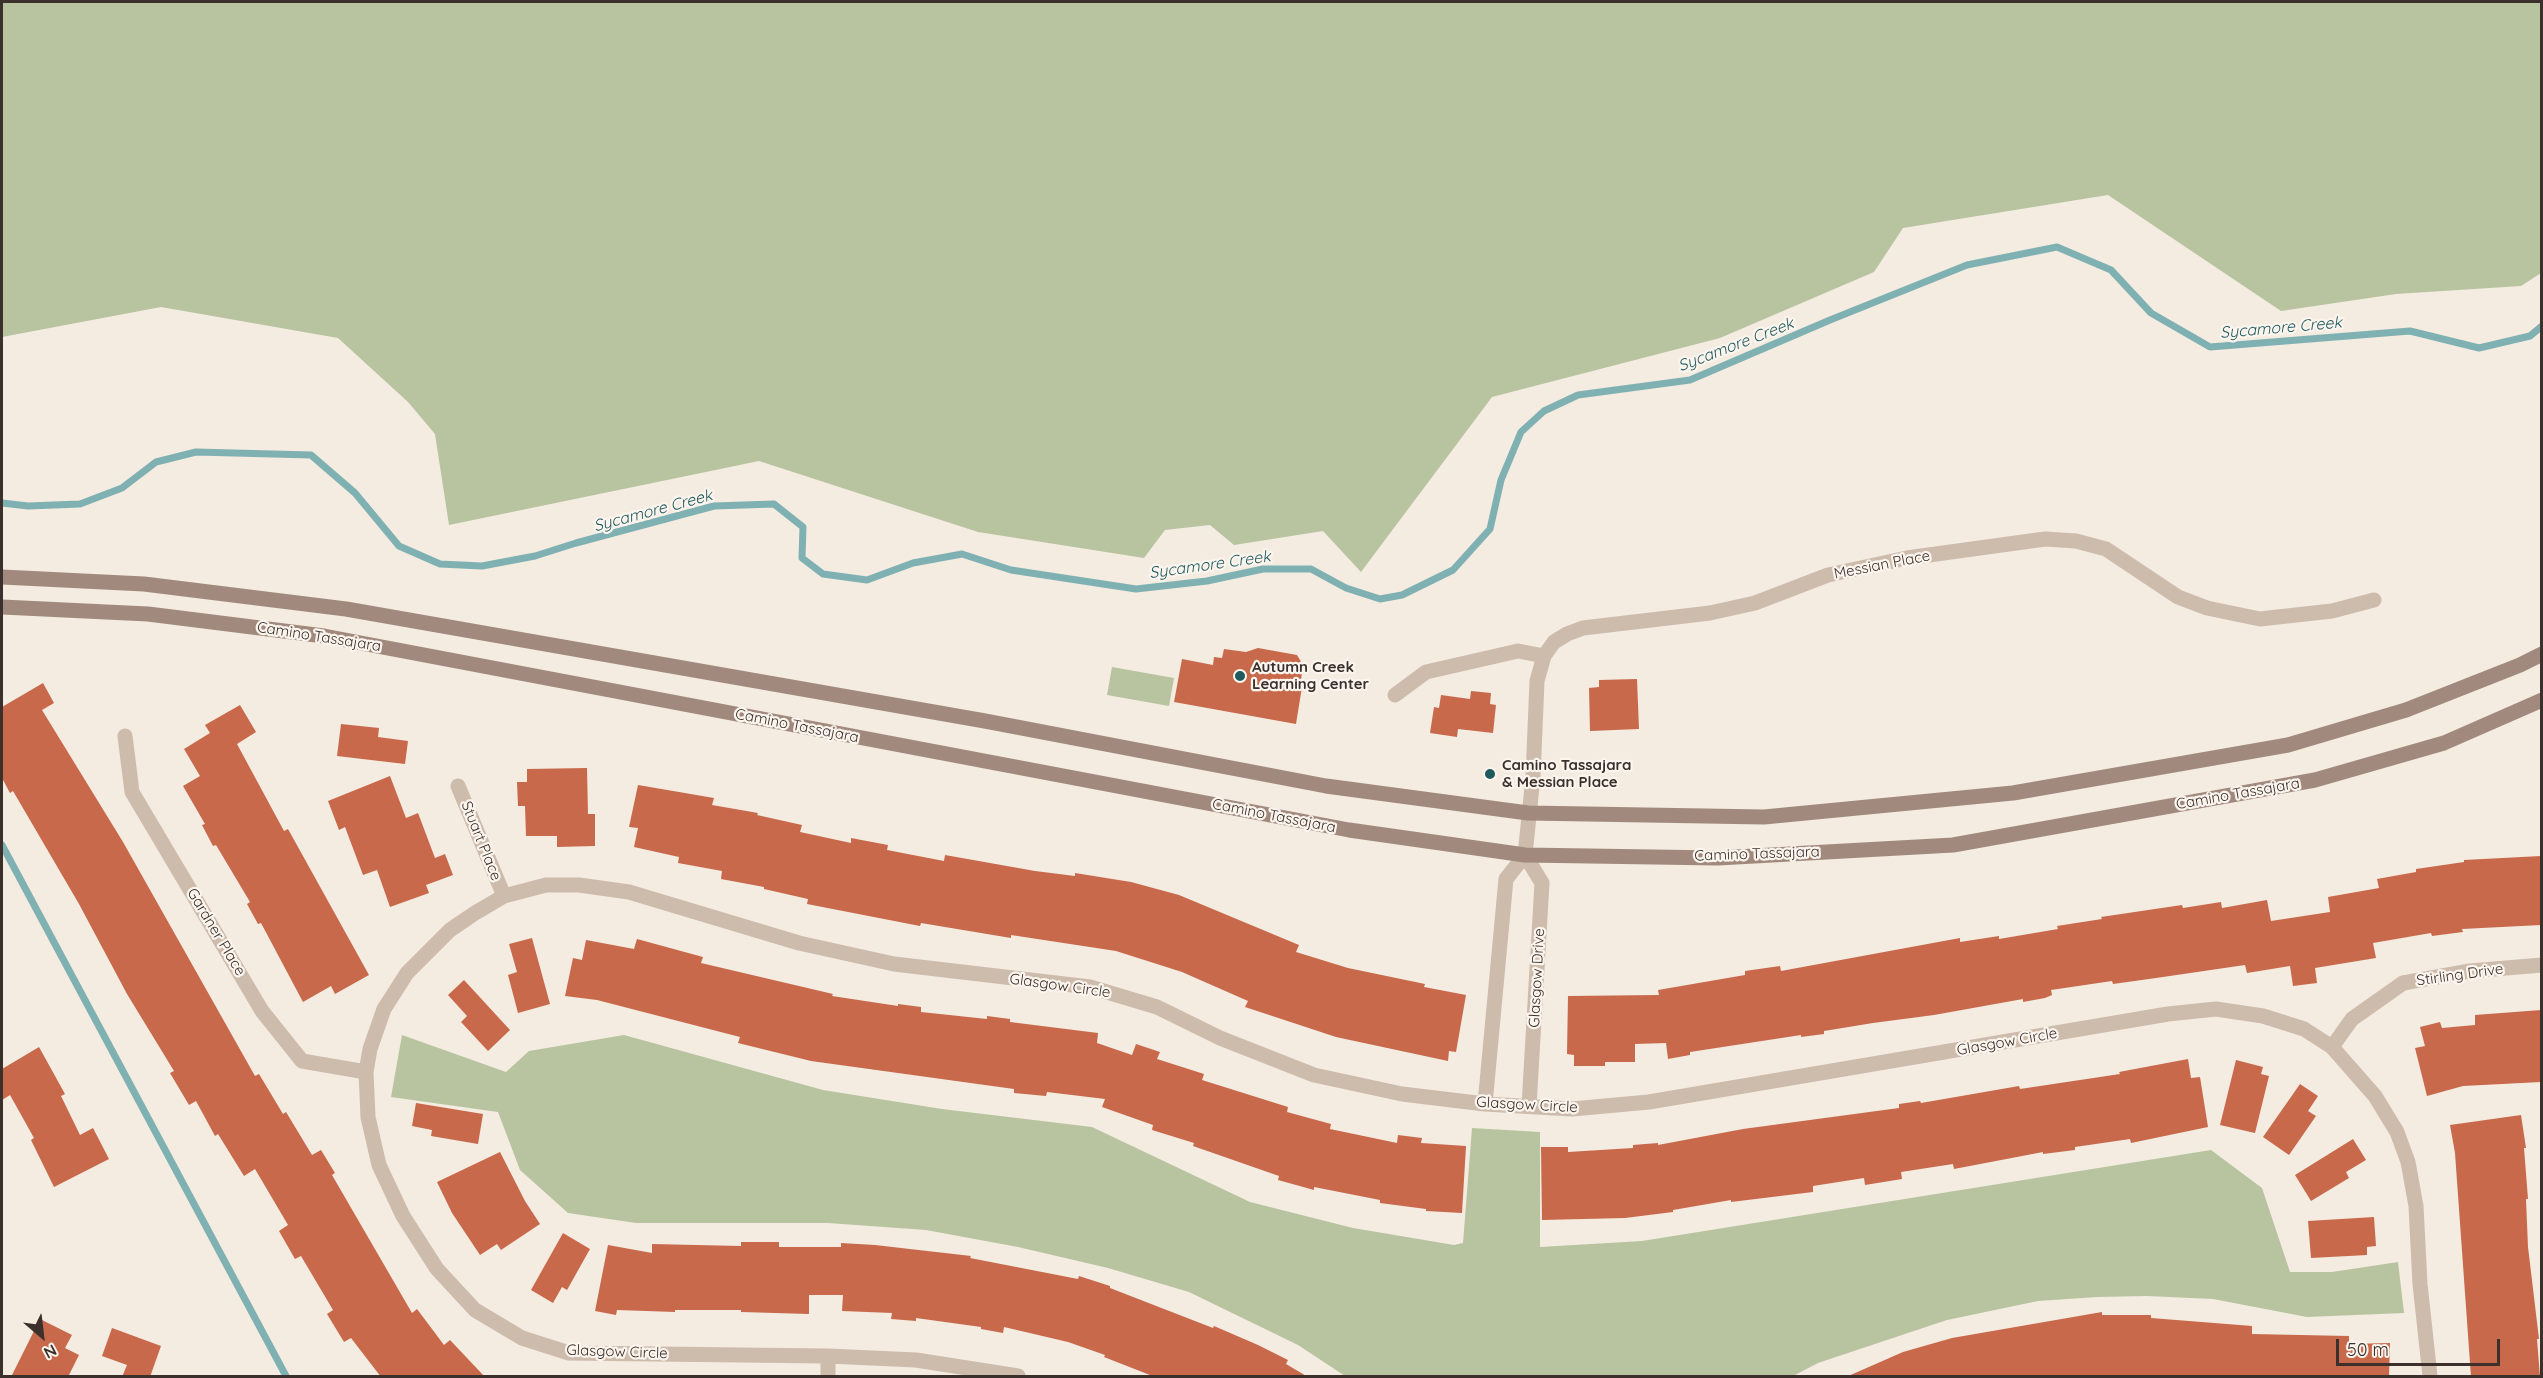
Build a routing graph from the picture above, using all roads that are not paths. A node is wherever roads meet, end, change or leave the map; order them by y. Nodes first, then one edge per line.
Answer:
1 (2, 577) edge
2 (2374, 600) dead end
3 (2, 607) edge
4 (2541, 654) edge
5 (1544, 656) junction
6 (1395, 695) dead end
7 (2541, 700) edge
8 (125, 736) dead end
9 (458, 786) dead end
10 (1528, 813) junction
11 (1525, 855) junction
12 (504, 896) junction
13 (2541, 965) edge
14 (2332, 1047) junction
15 (366, 1072) junction
16 (1485, 1104) junction
17 (1529, 1106) junction
18 (828, 1356) junction
19 (828, 1377) edge
20 (1018, 1377) edge
21 (2430, 1377) edge

1 - 10 main road, Camino Tassajara
2 - 5 street, Messian Place
3 - 11 main road, Camino Tassajara
4 - 10 main road, Camino Tassajara
5 - 6 street
5 - 10 street
7 - 11 main road, Camino Tassajara
8 - 15 street, Gardner Place
9 - 12 street, Stuart Place
10 - 11 street
11 - 16 street
11 - 17 street, Glasgow Drive
12 - 15 street, Glasgow Circle
12 - 16 street, Glasgow Circle
13 - 14 street, Stirling Drive
14 - 17 street, Glasgow Circle
14 - 21 street, Glasgow Circle
15 - 18 street, Glasgow Circle
16 - 17 street, Glasgow Circle
18 - 19 street
18 - 20 street, Glasgow Circle

